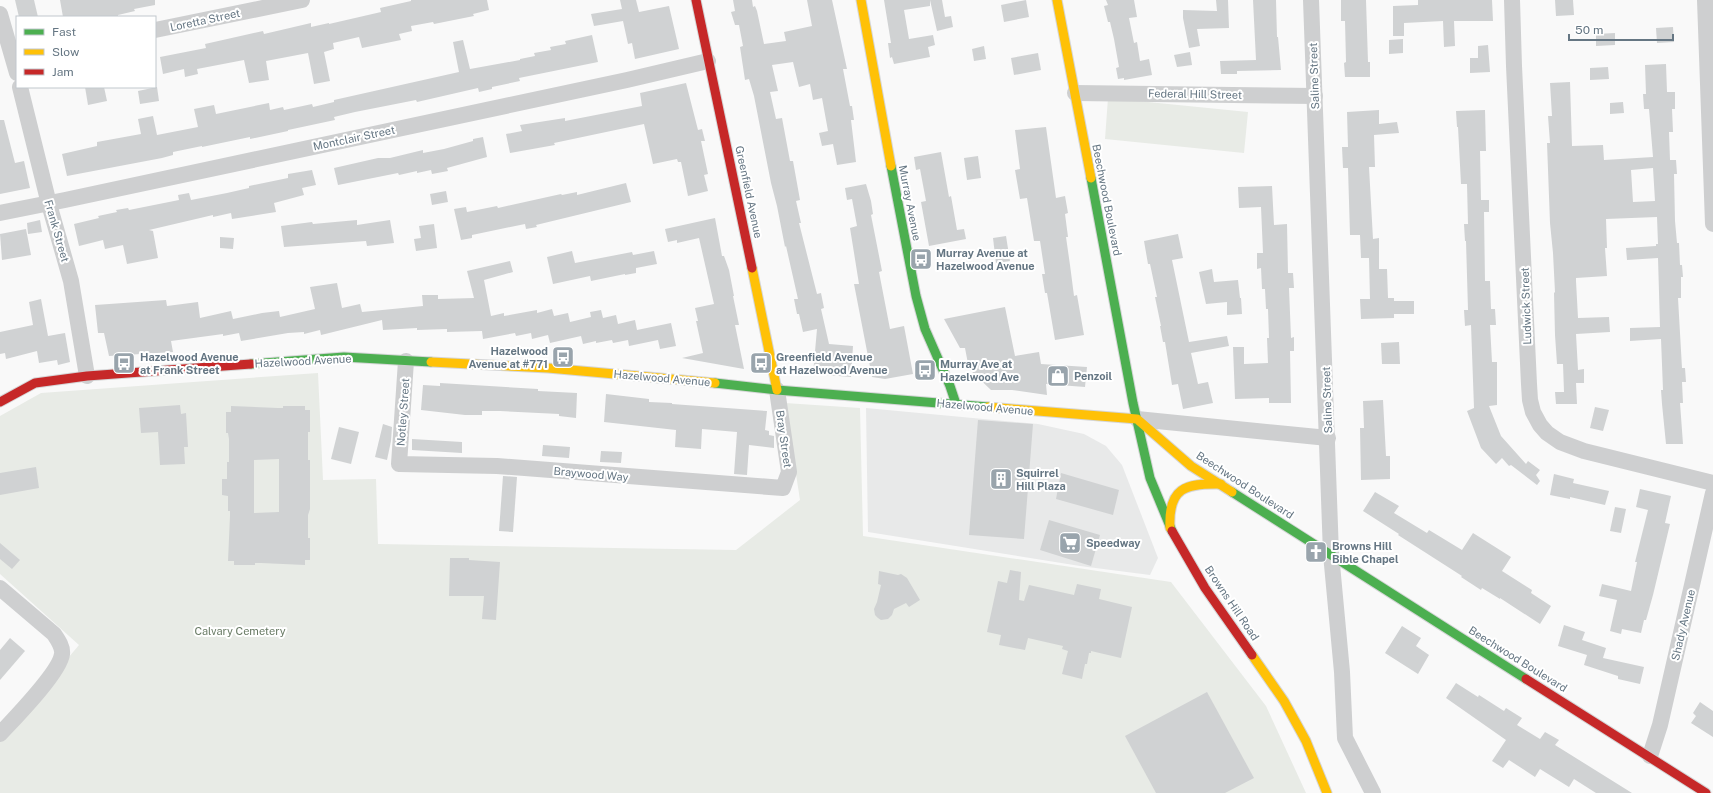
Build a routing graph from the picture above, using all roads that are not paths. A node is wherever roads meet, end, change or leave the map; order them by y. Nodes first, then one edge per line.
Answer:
1 (302, 0) edge
2 (696, 0) edge
3 (861, 0) edge
4 (1057, 0) edge
5 (1311, 0) edge
6 (1512, 0) edge
7 (1705, 0) edge
8 (0, 14) edge
9 (156, 30) edge
10 (708, 61) junction
11 (12, 63) edge
12 (20, 88) edge
13 (1075, 93) junction
14 (1315, 96) junction
15 (49, 204) junction
16 (0, 213) edge
17 (1713, 224) edge
18 (406, 361) junction
19 (87, 376) junction
20 (35, 384) junction
21 (7, 388) dead end
22 (777, 390) junction
23 (0, 402) edge
24 (956, 404) junction
25 (1137, 419) junction
26 (1328, 438) junction
27 (399, 464) joint
28 (1713, 483) edge
29 (1221, 484) junction
30 (783, 488) joint
31 (1713, 493) edge
32 (1170, 528) junction
33 (1331, 554) junction
34 (0, 588) edge
35 (0, 734) edge
36 (1650, 756) junction
37 (1327, 793) edge
38 (1373, 793) edge
39 (1706, 793) edge

1 - 9 street, Loretta Street
2 - 10 main road, Greenfield Avenue
3 - 24 main road, Murray Avenue
4 - 13 main road, Beechwood Boulevard
5 - 14 street, Saline Street
6 - 28 street, Ludwick Street
7 - 17 street
8 - 11 street
10 - 15 street, Montclair Street
10 - 22 main road, Greenfield Avenue
12 - 15 street, Frank Street
13 - 14 street, Federal Hill Street
13 - 25 main road, Beechwood Boulevard
14 - 26 street, Saline Street
15 - 16 street, Montclair Street
15 - 19 street, Frank Street
18 - 19 main road, Hazelwood Avenue
18 - 22 main road, Hazelwood Avenue
18 - 27 street, Notley Street
19 - 20 main road, Hazelwood Avenue
20 - 21 main road
20 - 23 main road, Hazelwood Avenue
22 - 24 main road, Hazelwood Avenue
22 - 30 street, Bray Street
24 - 25 main road, Hazelwood Avenue
25 - 26 street, Hazelwood Avenue
25 - 29 main road, Beechwood Boulevard
25 - 32 main road, Browns Hill Road
26 - 33 street, Saline Street
27 - 30 street, Braywood Way
29 - 32 main road
29 - 33 main road, Beechwood Boulevard
31 - 36 street, Shady Avenue
32 - 37 main road, Browns Hill Road
33 - 36 main road, Beechwood Boulevard
33 - 38 street, Saline Street
34 - 35 street
36 - 39 main road, Beechwood Boulevard

